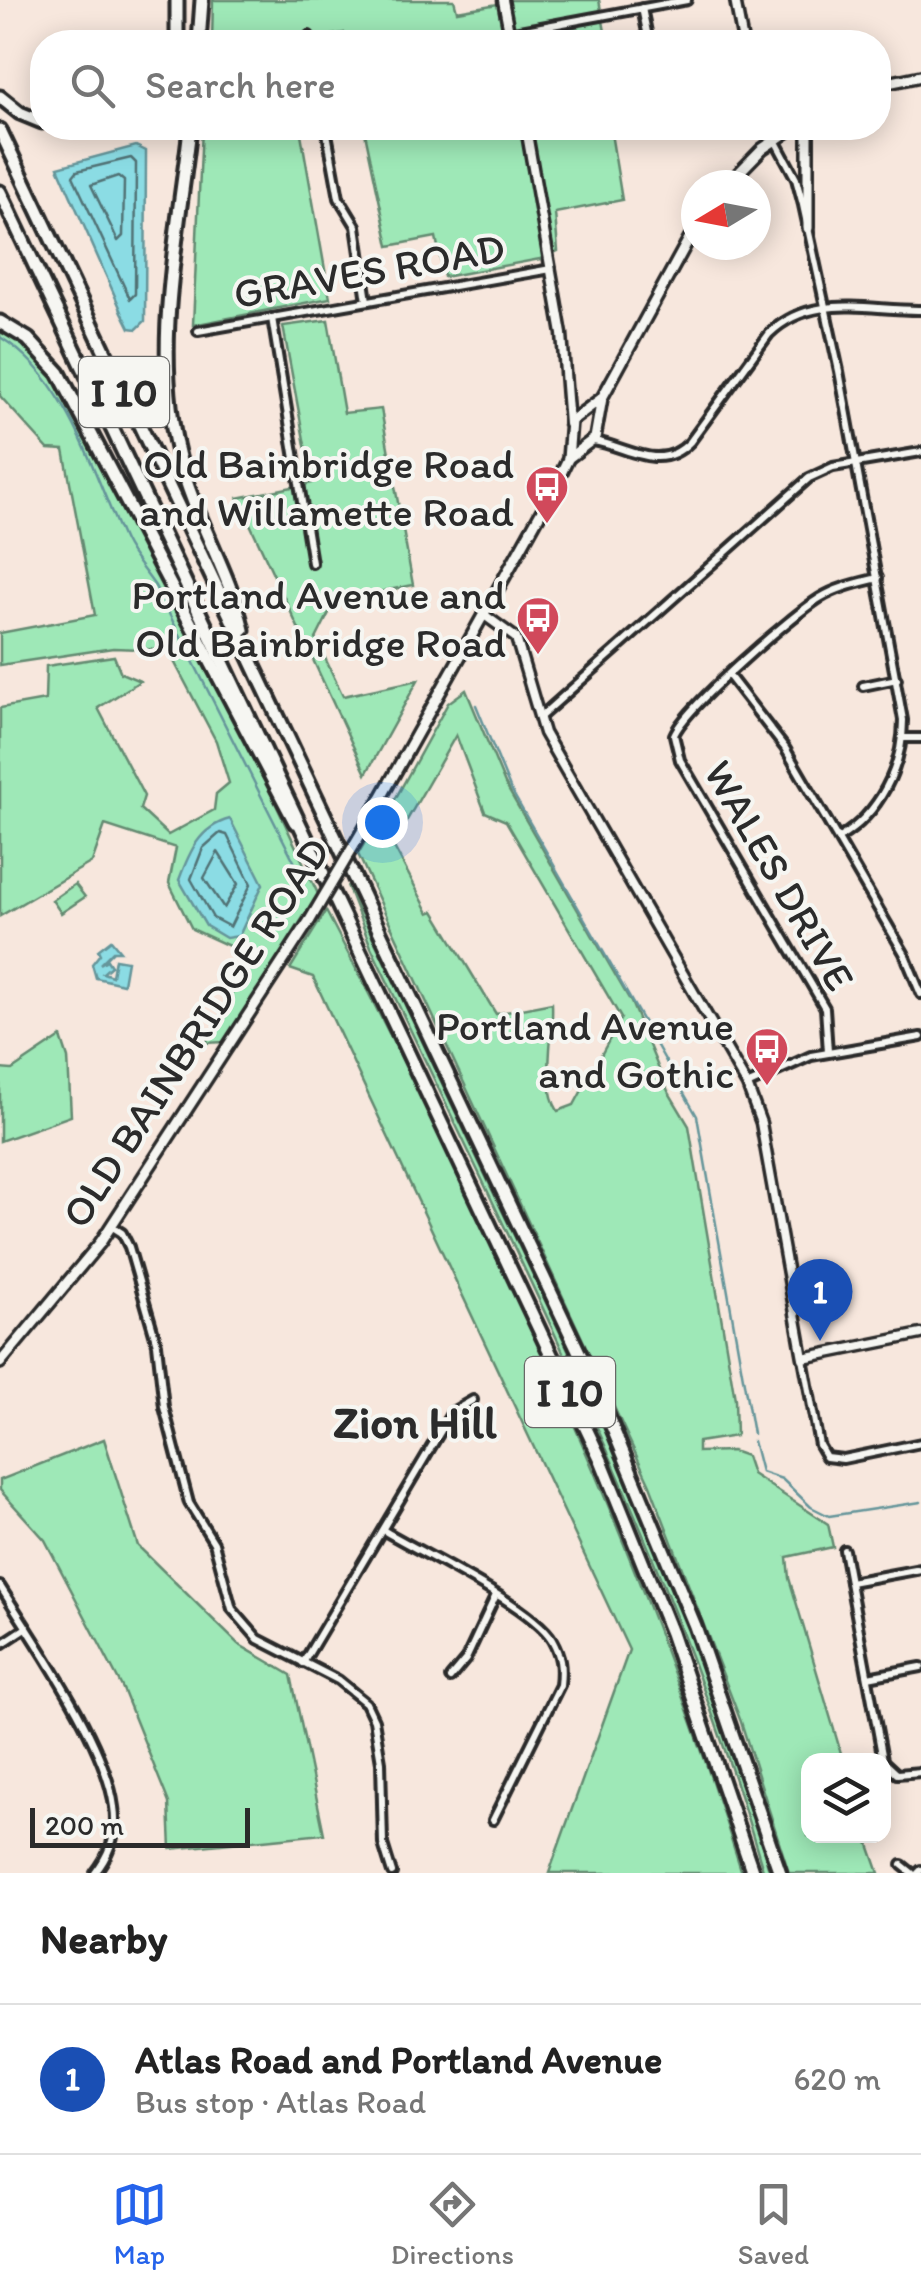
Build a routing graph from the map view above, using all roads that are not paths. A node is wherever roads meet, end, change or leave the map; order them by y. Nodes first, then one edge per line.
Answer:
1 (178, 0) edge
2 (202, 0) edge
3 (503, 0) edge
4 (687, 0) edge
5 (735, 0) edge
6 (642, 8) junction
7 (178, 30) edge
8 (200, 30) edge
9 (509, 30) edge
10 (545, 30) edge
11 (647, 30) edge
12 (741, 30) edge
13 (921, 76) edge
14 (891, 83) edge
15 (0, 97) edge
16 (30, 115) edge
17 (0, 130) edge
18 (189, 140) edge
19 (328, 140) edge
20 (528, 140) edge
21 (775, 140) joint
22 (808, 140) edge
23 (743, 170) edge
24 (0, 192) edge
25 (808, 228) junction
26 (681, 253) edge
27 (550, 269) junction
28 (367, 301) junction
29 (826, 309) junction
30 (921, 310) edge
31 (272, 318) junction
32 (0, 322) edge
33 (198, 331) dead end
34 (564, 396) junction
35 (602, 398) junction
36 (582, 414) junction
37 (569, 424) junction
38 (597, 425) junction
39 (572, 438) junction
40 (588, 442) junction
41 (612, 444) junction
42 (921, 452) edge
43 (568, 459) junction
44 (856, 463) junction
45 (312, 563) dead end
46 (878, 578) junction
47 (483, 614) junction
48 (248, 654) junction
49 (730, 677) junction
50 (897, 679) junction
51 (863, 686) dead end
52 (538, 719) junction
53 (903, 738) junction
54 (921, 738) edge
55 (301, 829) junction
56 (839, 838) junction
57 (921, 994) edge
58 (921, 1038) edge
59 (828, 1052) junction
60 (747, 1085) junction
61 (111, 1226) junction
62 (921, 1334) edge
63 (802, 1358) junction
64 (0, 1363) edge
65 (473, 1400) dead end
66 (921, 1443) edge
67 (383, 1530) junction
68 (844, 1550) dead end
69 (921, 1569) edge
70 (850, 1582) junction
71 (0, 1586) edge
72 (495, 1596) junction
73 (26, 1628) junction
74 (0, 1646) edge
75 (303, 1663) junction
76 (921, 1667) edge
77 (868, 1677) junction
78 (450, 1678) dead end
79 (881, 1753) edge
80 (891, 1769) edge
81 (921, 1772) edge
82 (493, 1820) dead end
83 (902, 1865) dead end
84 (917, 1872) edge
85 (95, 1873) edge
86 (392, 1873) edge
87 (753, 1873) edge
88 (780, 1873) edge

1 - 7 highway
2 - 8 highway
3 - 9 street
4 - 6 street
5 - 12 street
6 - 10 street
6 - 11 street
13 - 14 main road
15 - 16 highway
17 - 48 highway, I 10
18 - 48 highway
19 - 28 street
20 - 27 street
21 - 23 main road
21 - 25 street
22 - 25 main road
24 - 55 highway, I 10
25 - 29 street
26 - 35 main road
27 - 28 street, GRAVES ROAD
27 - 34 street
28 - 31 street, GRAVES ROAD
29 - 30 street
29 - 41 street
29 - 44 street
31 - 33 street, GRAVES ROAD
31 - 45 street
32 - 55 highway
34 - 36 street
34 - 37 street
35 - 36 main road
35 - 38 main road
36 - 37 main road
36 - 38 main road
37 - 39 main road
38 - 40 main road
38 - 41 street
39 - 40 main road
39 - 43 main road, OLD BAINBRIDGE ROAD
40 - 41 street
40 - 43 main road, OLD BAINBRIDGE ROAD
42 - 44 street
43 - 47 main road, OLD BAINBRIDGE ROAD
44 - 46 street
44 - 52 street
46 - 49 street
46 - 50 street
47 - 52 street
47 - 61 main road, OLD BAINBRIDGE ROAD, bridge
48 - 88 highway, I 10
49 - 56 street
49 - 59 street, WALES DRIVE
50 - 51 street
50 - 53 street
52 - 60 street
53 - 54 street
53 - 56 street
55 - 87 highway, I 10
56 - 57 street
58 - 59 street
59 - 60 street
60 - 63 street
61 - 64 main road, OLD BAINBRIDGE ROAD
61 - 75 street
62 - 63 street
63 - 66 street
65 - 67 street
67 - 72 street
67 - 75 street
68 - 70 street
69 - 70 street
70 - 77 street
71 - 73 street
72 - 78 street
72 - 82 street
73 - 74 street
73 - 85 street
75 - 86 street
76 - 77 street
77 - 79 street
80 - 81 street
83 - 84 street

